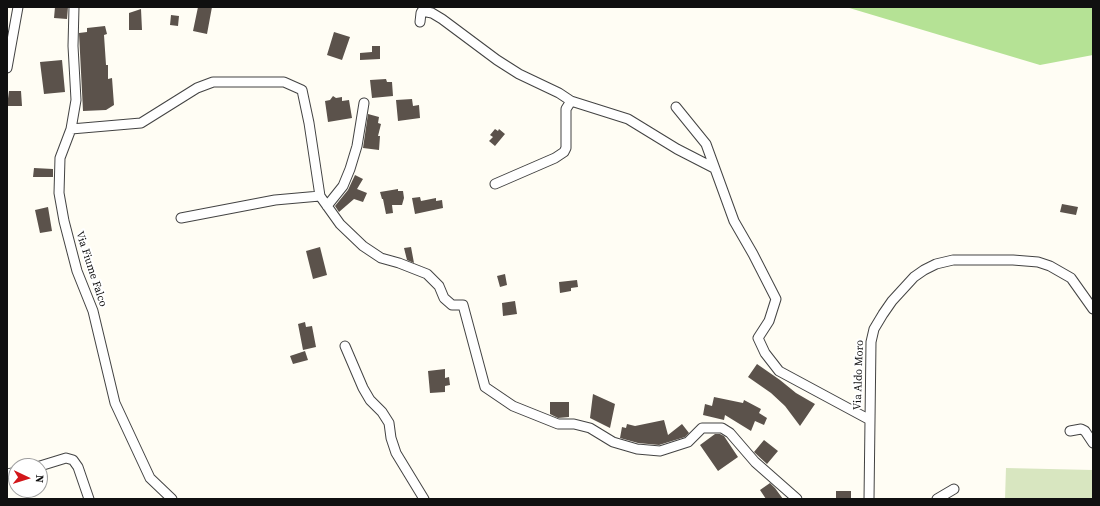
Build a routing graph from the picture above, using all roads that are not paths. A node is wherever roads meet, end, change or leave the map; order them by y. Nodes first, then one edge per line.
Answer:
1 (18, 7) edge
2 (74, 7) edge
3 (420, 22) dead end
4 (7, 68) edge
5 (570, 101) junction
6 (364, 103) dead end
7 (676, 108) dead end
8 (71, 129) junction
9 (714, 168) junction
10 (495, 184) dead end
11 (320, 196) junction
12 (328, 206) junction
13 (181, 218) dead end
14 (1093, 309) edge
15 (345, 346) dead end
16 (870, 420) junction
17 (1070, 431) dead end
18 (1093, 443) edge
19 (48, 464) edge
20 (954, 489) dead end
21 (89, 499) edge
22 (172, 499) edge
23 (424, 499) edge
24 (797, 499) edge
25 (869, 499) edge
26 (937, 499) edge

1 - 4 street
2 - 8 street, Via Fiume Falco
3 - 5 street
5 - 9 street
5 - 10 street
6 - 12 street
7 - 9 street
8 - 11 street
8 - 22 street, Via Fiume Falco
9 - 16 street
11 - 12 street
11 - 13 street
12 - 24 street
14 - 16 street, Via Aldo Moro
15 - 23 street
16 - 25 street, Via Aldo Moro
17 - 18 street
19 - 21 street
20 - 26 street

